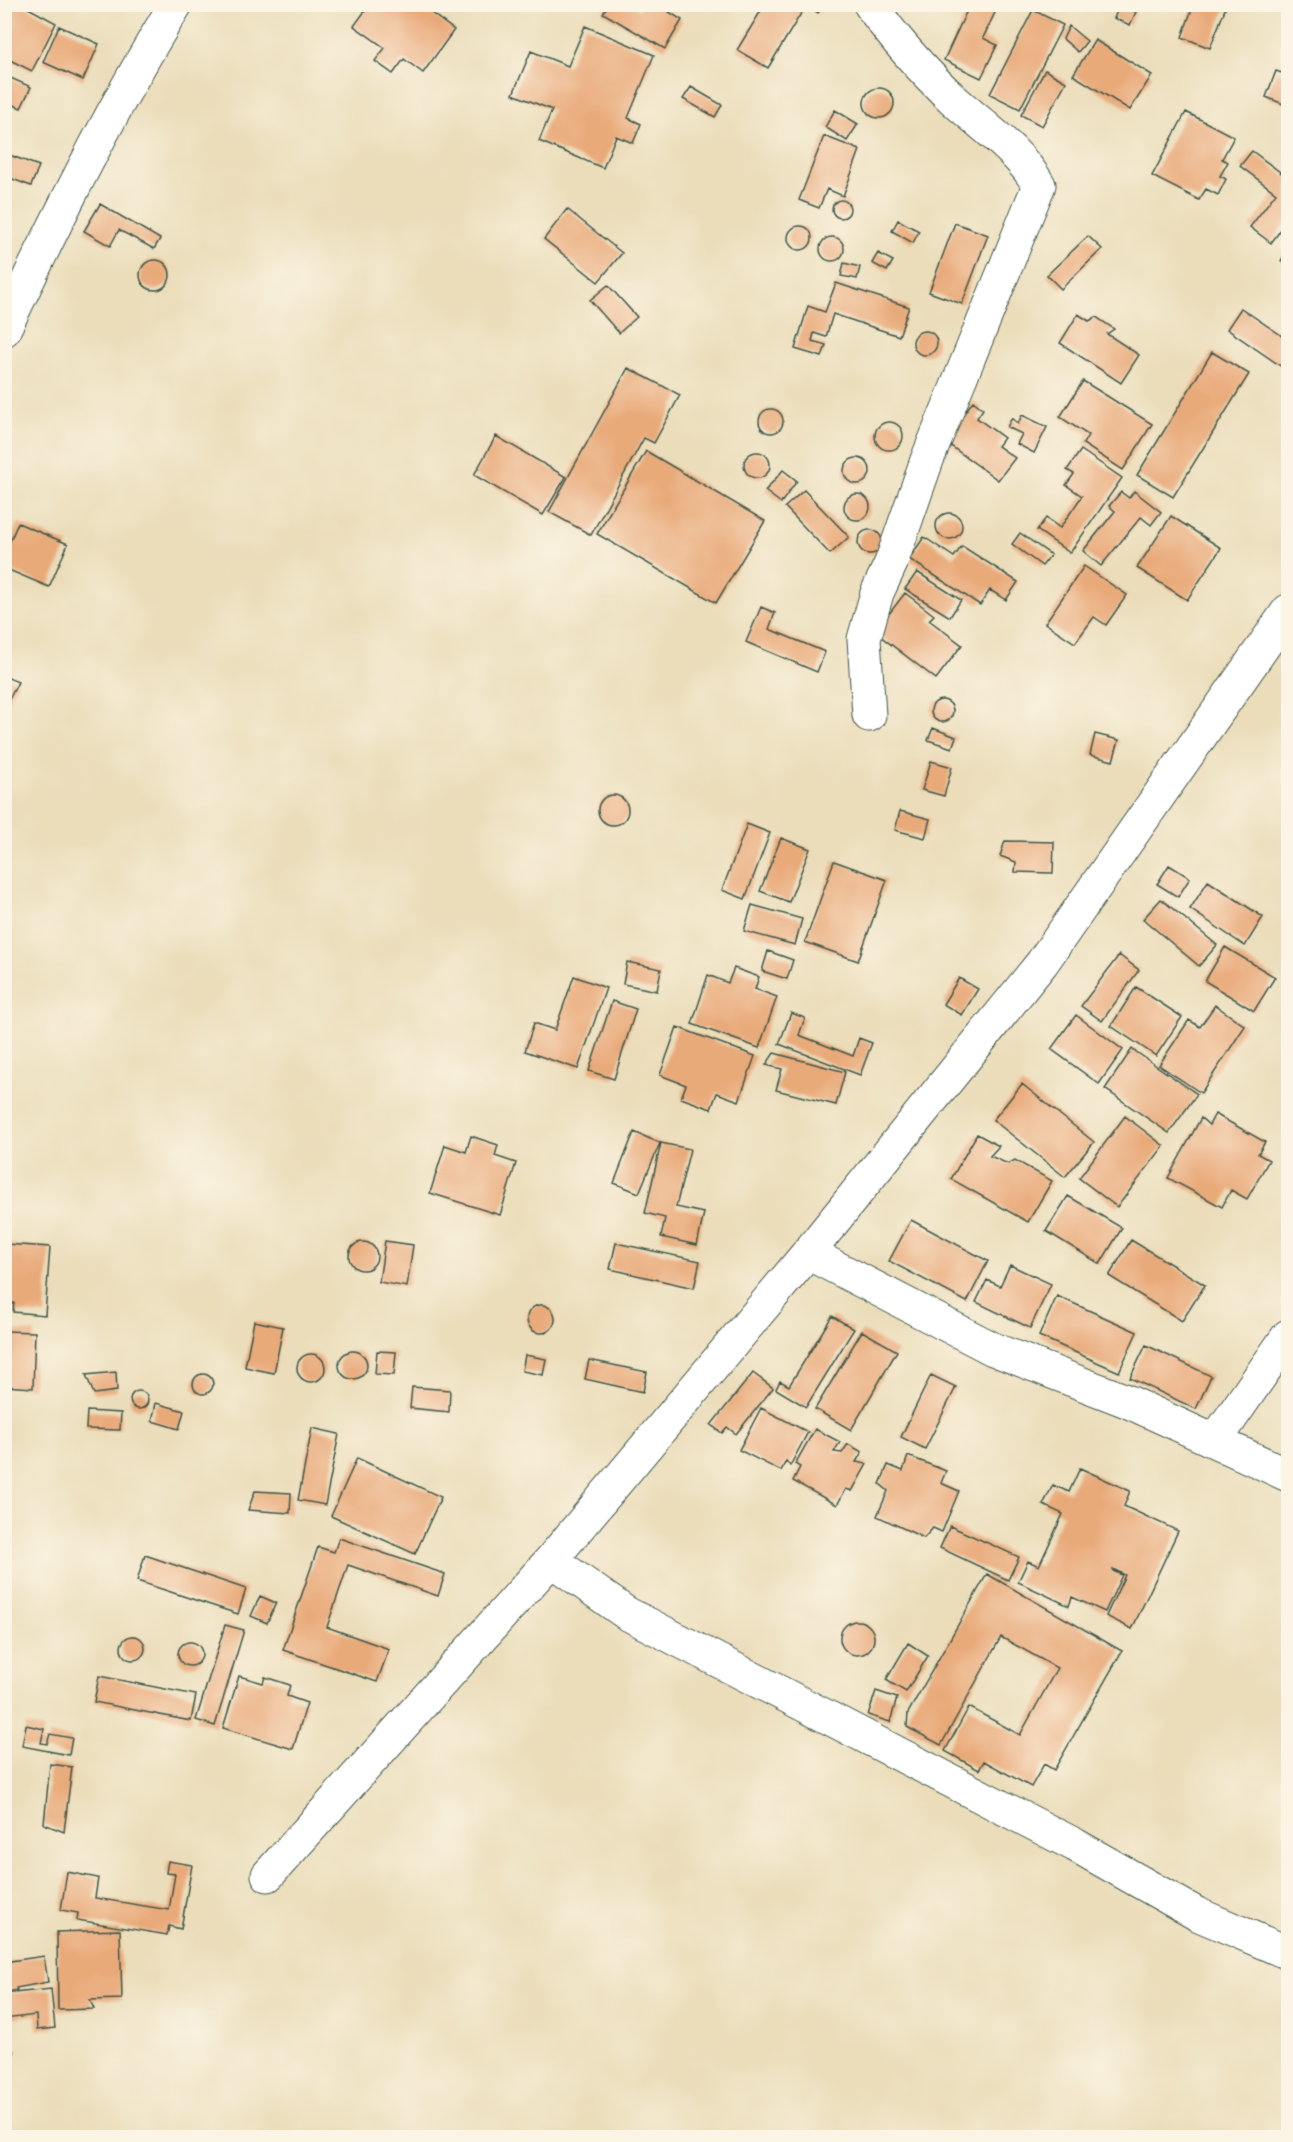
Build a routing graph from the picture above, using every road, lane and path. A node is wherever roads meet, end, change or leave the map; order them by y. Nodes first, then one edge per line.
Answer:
1 (176, 4) edge
2 (870, 4) edge
3 (4, 330) edge
4 (1288, 611) edge
5 (869, 714) dead end
6 (808, 1253) junction
7 (1288, 1336) edge
8 (1215, 1441) junction
9 (1288, 1475) edge
10 (551, 1560) junction
11 (268, 1875) dead end
12 (1288, 1953) edge

1 - 3 street
2 - 5 street
4 - 6 street
6 - 8 street
6 - 10 street
7 - 8 street
8 - 9 street
10 - 11 street
10 - 12 street

